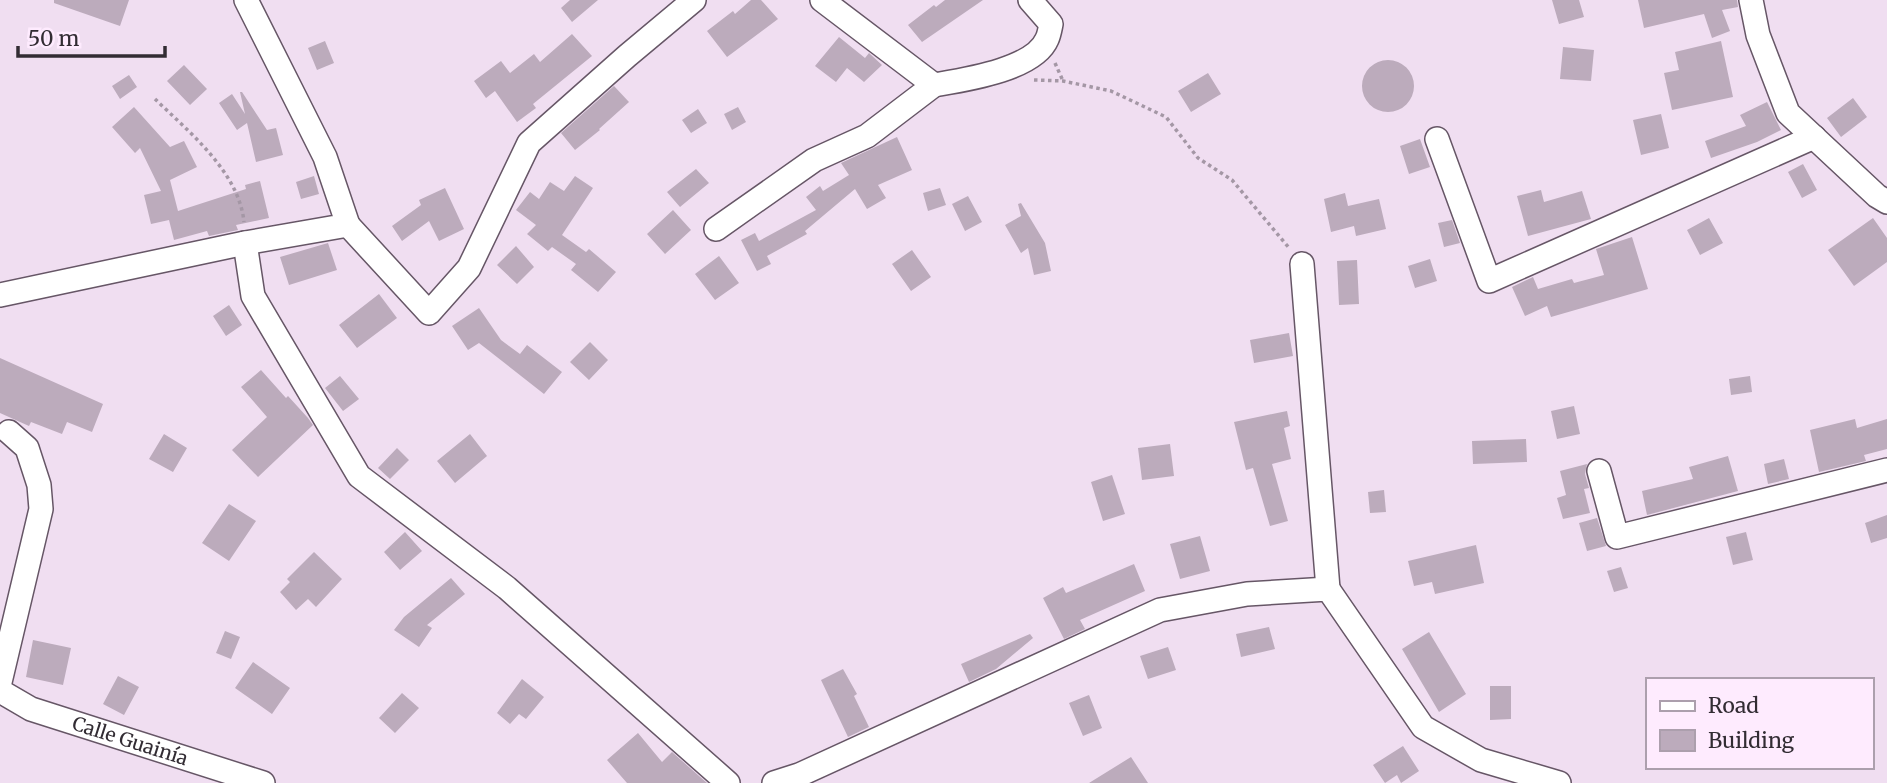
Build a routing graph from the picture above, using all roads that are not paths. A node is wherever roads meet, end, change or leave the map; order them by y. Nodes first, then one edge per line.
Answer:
1 (246, 0) edge
2 (694, 0) edge
3 (822, 0) edge
4 (1030, 0) edge
5 (1751, 0) edge
6 (934, 85) junction
7 (1814, 137) junction
8 (1437, 139) dead end
9 (1887, 202) edge
10 (348, 225) junction
11 (716, 229) dead end
12 (246, 243) junction
13 (1302, 264) road end
14 (0, 295) edge
15 (9, 432) dead end
16 (1887, 470) edge
17 (1600, 471) dead end
18 (1328, 590) junction
19 (0, 682) edge
20 (0, 691) edge
21 (1518, 777) edge
22 (263, 783) edge
23 (728, 783) edge
24 (774, 783) edge
25 (1559, 783) edge

1 - 10 street
2 - 10 street
3 - 6 street
4 - 6 street
5 - 7 street
6 - 11 street
7 - 8 street
7 - 9 street
10 - 12 street
12 - 14 street
12 - 23 street
13 - 18 street
15 - 19 street
16 - 17 street
18 - 21 street
18 - 24 street
20 - 22 street, Calle Guainía
21 - 25 street

